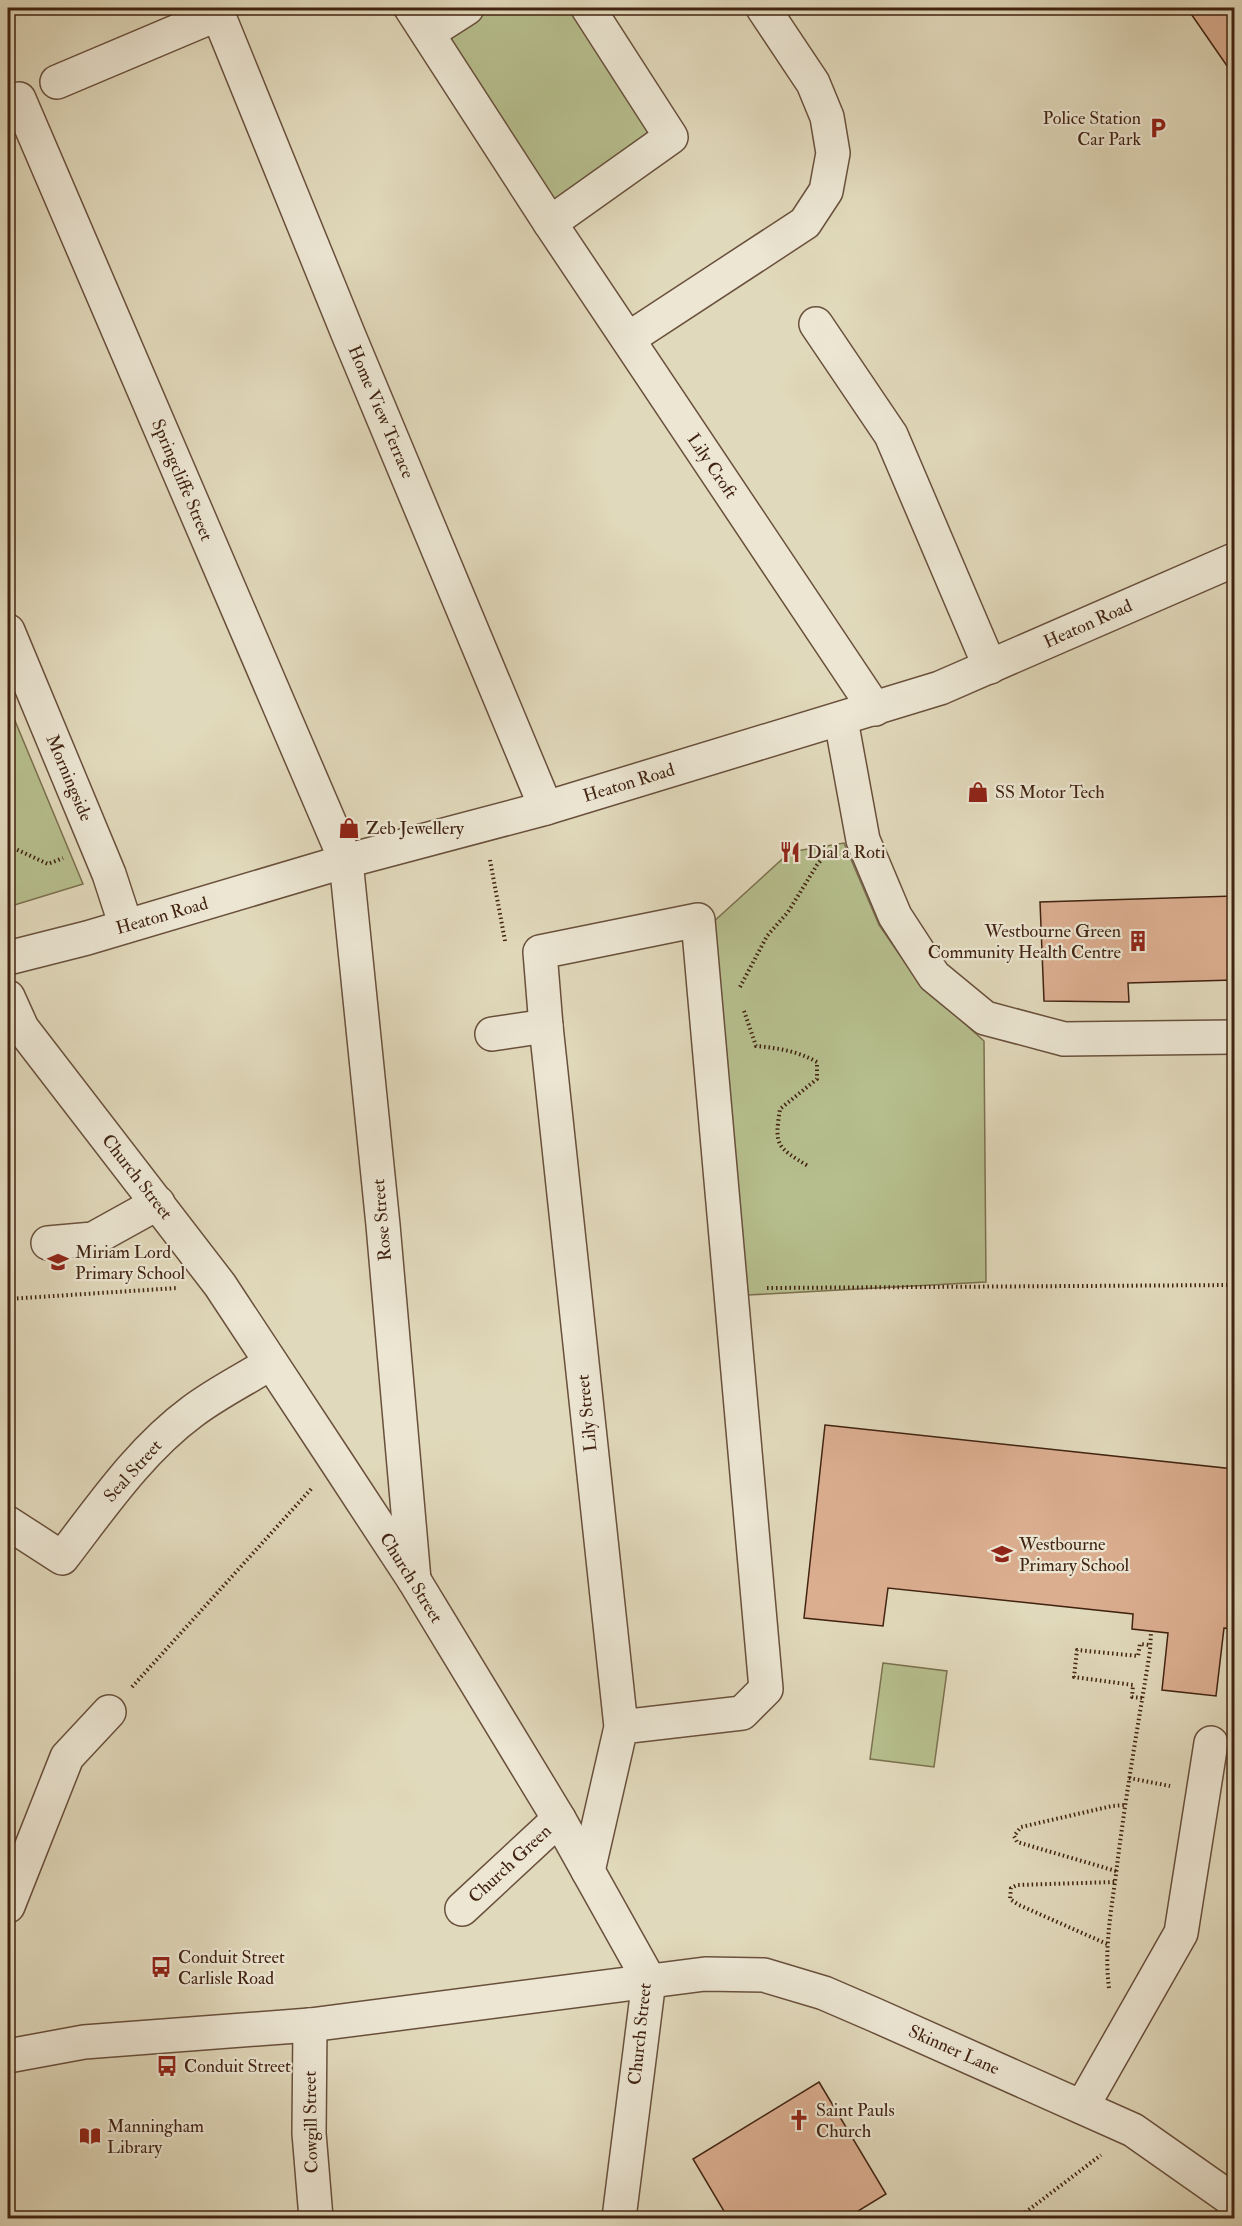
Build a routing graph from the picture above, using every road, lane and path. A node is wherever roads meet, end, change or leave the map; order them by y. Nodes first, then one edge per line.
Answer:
1 (467, 8) edge
2 (588, 8) edge
3 (763, 8) edge
4 (420, 20) edge
5 (57, 82) dead end
6 (19, 99) dead end
7 (550, 223) junction
8 (816, 324) dead end
9 (628, 339) junction
10 (1234, 560) edge
11 (8, 631) edge
12 (990, 667) junction
13 (875, 709) junction
14 (841, 720) junction
15 (546, 808) junction
16 (483, 824) junction
17 (97, 844) junction
18 (9, 846) dead end
19 (830, 849) dead end
20 (346, 861) junction
21 (126, 926) junction
22 (507, 950) dead end
23 (8, 958) edge
24 (738, 990) dead end
25 (8, 997) edge
26 (741, 1001) dead end
27 (546, 1026) junction
28 (492, 1034) dead end
29 (1234, 1037) edge
30 (808, 1166) dead end
31 (158, 1203) junction
32 (48, 1243) dead end
33 (220, 1285) junction
34 (1234, 1285) edge
35 (730, 1288) junction
36 (8, 1299) edge
37 (271, 1363) junction
38 (336, 1461) junction
39 (8, 1523) edge
40 (414, 1580) junction
41 (1151, 1632) dead end
42 (1150, 1645) junction
43 (1142, 1698) junction
44 (109, 1712) joint
45 (621, 1727) junction
46 (1211, 1743) dead end
47 (1130, 1778) junction
48 (1159, 1784) dead end
49 (1125, 1805) junction
50 (559, 1819) junction
51 (1116, 1871) junction
52 (588, 1872) junction
53 (1114, 1882) junction
54 (8, 1906) edge
55 (462, 1909) dead end
56 (1107, 1937) dead end
57 (1107, 1944) dead end
58 (649, 1980) junction
59 (310, 2025) junction
60 (8, 2056) edge
61 (1082, 2107) junction
62 (1133, 2130) junction
63 (1234, 2201) edge
64 (315, 2218) edge
65 (619, 2218) edge
66 (1018, 2218) edge

1 - 4 street, Lily Croft
2 - 7 street
3 - 9 street
4 - 7 street, Lily Croft
5 - 15 street, Home View Terrace
6 - 20 street, Springcliffe Street
7 - 9 street, Lily Croft
8 - 12 street
9 - 13 street, Lily Croft
10 - 12 street, Heaton Road
11 - 17 street, Morningside
12 - 13 street, Heaton Road
13 - 14 street, Heaton Road
14 - 15 street, Heaton Road
14 - 29 street
15 - 16 street, Heaton Road
16 - 20 street, Heaton Road
16 - 22 path
17 - 18 path
17 - 21 street, Morningside
19 - 24 path
20 - 21 street, Heaton Road
20 - 40 street, Rose Street
21 - 23 street, Heaton Road
25 - 31 street, Church Street
26 - 30 path
27 - 28 street
27 - 35 street, Lily Street
27 - 45 street, Lily Street
31 - 32 street
31 - 33 street, Church Street
33 - 36 path
33 - 37 street, Church Street
34 - 35 path
35 - 45 street
37 - 38 street, Church Street
37 - 39 street, Seal Street
38 - 40 street, Church Street
38 - 44 path
40 - 50 street, Church Street
41 - 42 path
42 - 43 path
42 - 43 path
43 - 47 path
44 - 54 street
45 - 52 street, Lily Street
46 - 61 street
47 - 48 path
47 - 49 path
49 - 51 path
49 - 51 path
50 - 52 street, Church Street
50 - 55 street, Church Green
51 - 53 path
52 - 58 street, Church Street
53 - 56 path
53 - 57 path
58 - 59 street
58 - 61 street, Skinner Lane
58 - 65 street, Church Street
59 - 60 street
59 - 64 street, Cowgill Street
61 - 62 street, Skinner Lane
62 - 63 street, Skinner Lane
62 - 66 path

